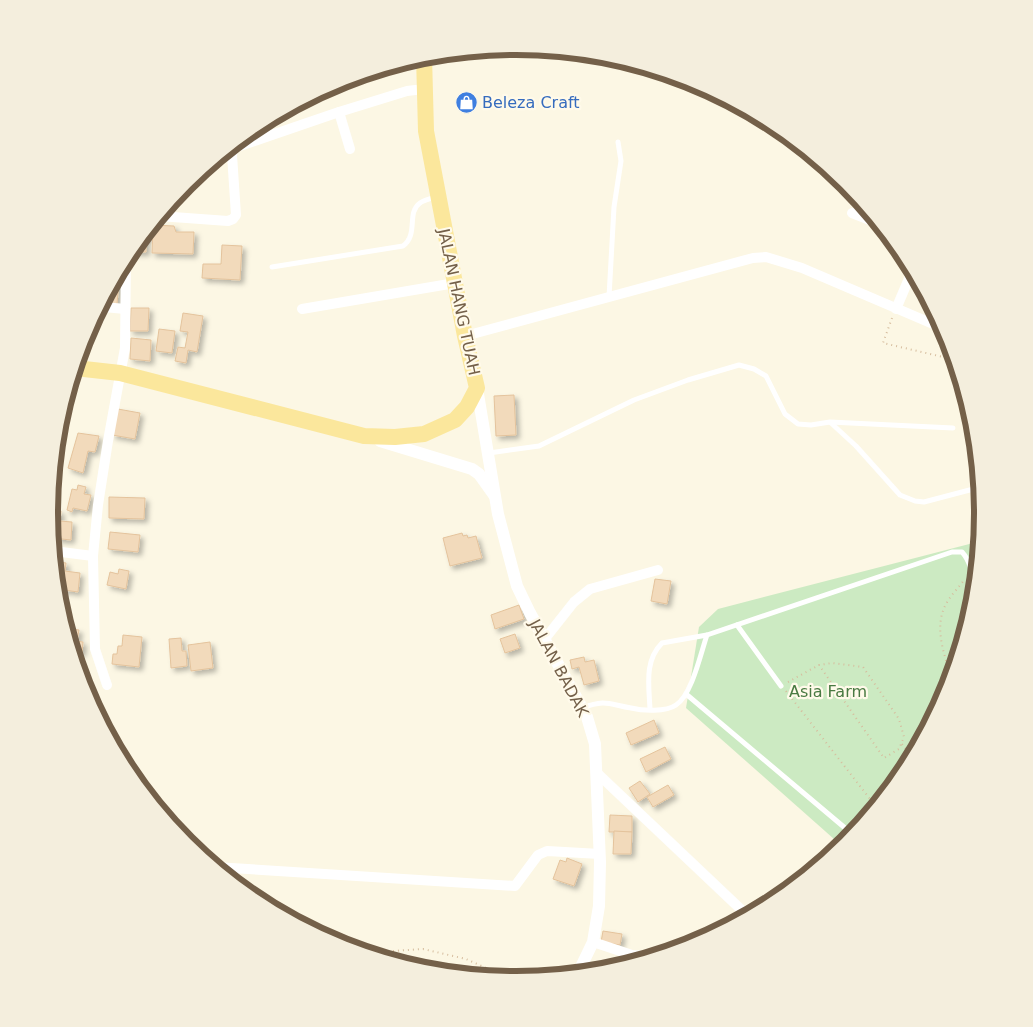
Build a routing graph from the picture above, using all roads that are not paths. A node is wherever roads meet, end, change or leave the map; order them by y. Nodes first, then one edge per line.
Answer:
1 (424, 65) edge
2 (424, 89) junction
3 (339, 112) junction
4 (251, 140) edge
5 (618, 142) dead end
6 (350, 149) dead end
7 (232, 154) edge
8 (438, 196) junction
9 (852, 213) dead end
10 (167, 217) edge
11 (868, 219) edge
12 (272, 267) dead end
13 (126, 274) edge
14 (910, 277) edge
15 (455, 283) junction
16 (610, 298) junction
17 (107, 307) edge
18 (896, 308) junction
19 (125, 309) junction
20 (302, 309) dead end
21 (934, 324) edge
22 (465, 336) junction
23 (81, 369) edge
24 (120, 373) junction
25 (477, 388) junction
26 (830, 422) junction
27 (953, 428) dead end
28 (364, 436) junction
29 (489, 453) junction
30 (974, 490) edge
31 (495, 497) junction
32 (60, 552) edge
33 (93, 556) junction
34 (972, 568) edge
35 (658, 570) dead end
36 (736, 625) junction
37 (707, 635) junction
38 (544, 640) junction
39 (107, 685) dead end
40 (781, 686) road end
41 (686, 694) junction
42 (582, 708) junction
43 (650, 709) junction
44 (597, 773) junction
45 (848, 830) edge
46 (600, 854) junction
47 (226, 868) edge
48 (744, 912) edge
49 (593, 942) junction
50 (637, 955) edge
51 (581, 967) edge

1 - 2 main road, JALAN HANG TUAH
2 - 3 street
2 - 8 main road, JALAN HANG TUAH
3 - 4 street
3 - 6 street
5 - 16 lane
7 - 10 street
8 - 12 lane
8 - 15 main road, JALAN HANG TUAH
9 - 11 street
13 - 19 street
14 - 18 street
15 - 20 street
15 - 22 main road, JALAN HANG TUAH
16 - 18 street
16 - 22 street
17 - 19 street
18 - 21 street
19 - 24 street
22 - 25 main road, JALAN HANG TUAH
23 - 24 main road, JALAN HANG TUAH
24 - 28 main road, JALAN HANG TUAH
24 - 33 street
25 - 28 main road, JALAN HANG TUAH
25 - 29 street, JALAN BADAK
26 - 27 lane
26 - 29 lane
26 - 30 lane
28 - 31 street
29 - 31 street, JALAN BADAK
31 - 38 street, JALAN BADAK
32 - 33 street
33 - 39 street
34 - 36 lane
35 - 38 street
36 - 37 lane
36 - 40 lane
37 - 41 lane
37 - 43 lane
38 - 42 street, JALAN BADAK
41 - 43 lane
41 - 45 lane
42 - 43 lane
42 - 44 street, JALAN BADAK
44 - 46 street, JALAN BADAK
44 - 48 street
46 - 47 street
46 - 49 street, JALAN BADAK
49 - 50 street
49 - 51 street, JALAN BADAK

